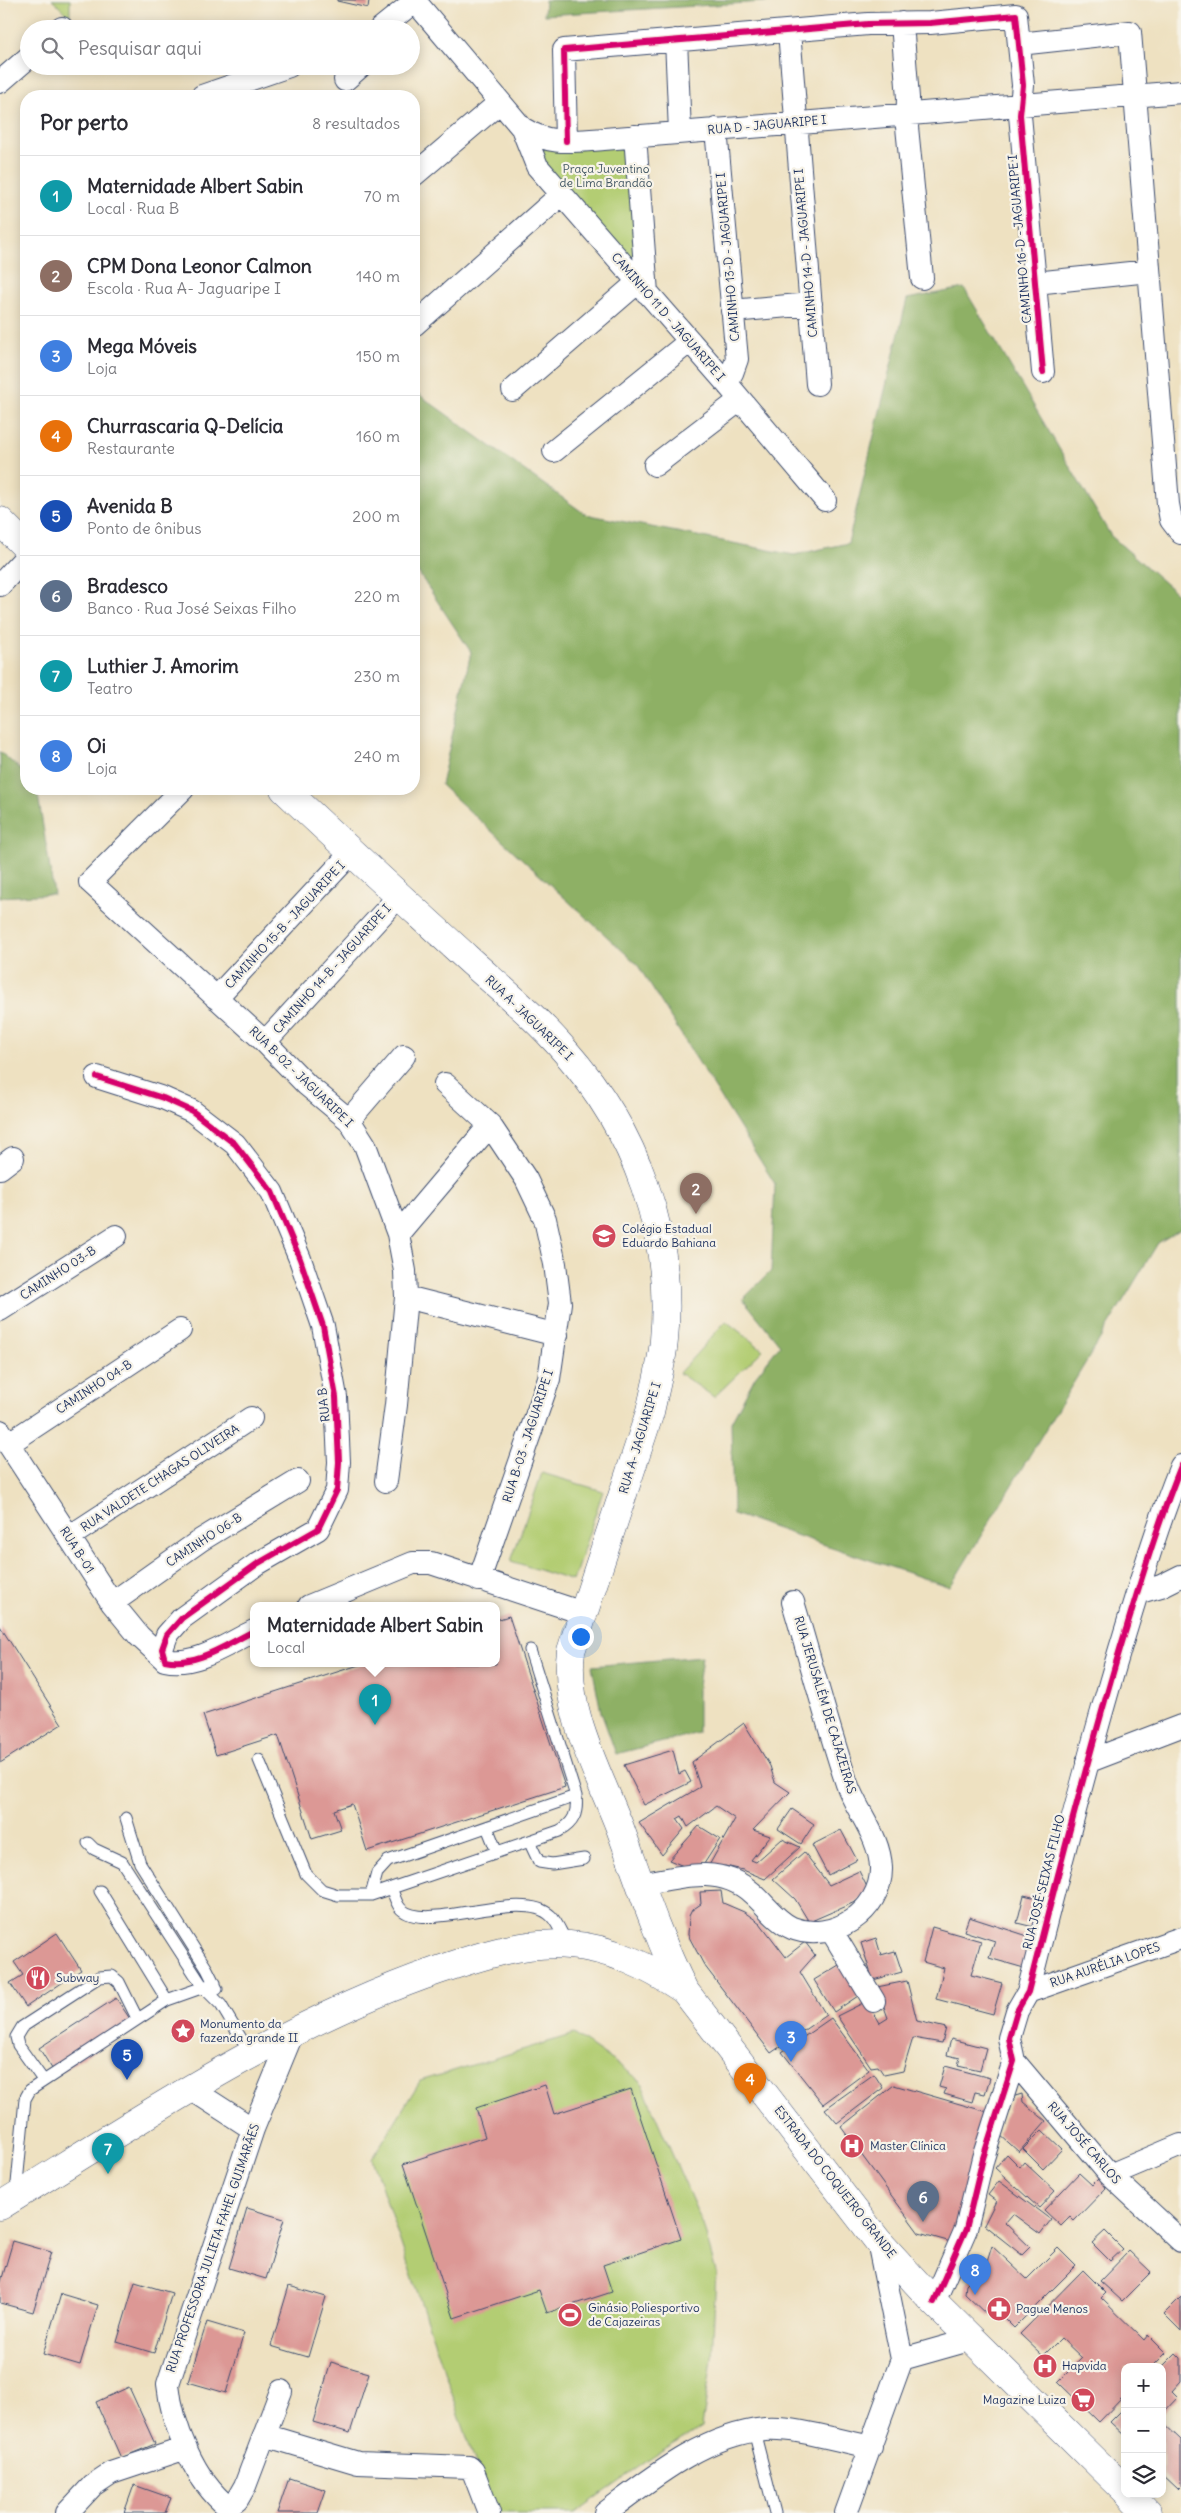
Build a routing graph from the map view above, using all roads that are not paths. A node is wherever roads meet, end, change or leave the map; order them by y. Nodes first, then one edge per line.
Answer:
1 (417, 4) edge
2 (393, 20) edge
3 (409, 20) edge
4 (902, 23) junction
5 (789, 31) junction
6 (676, 40) junction
7 (1019, 44) junction
8 (20, 65) edge
9 (263, 75) edge
10 (0, 82) edge
11 (219, 90) edge
12 (1181, 92) edge
13 (1135, 96) junction
14 (499, 103) junction
15 (1021, 104) junction
16 (908, 113) junction
17 (795, 122) junction
18 (522, 128) junction
19 (716, 129) junction
20 (680, 132) junction
21 (635, 136) junction
22 (566, 141) junction
23 (420, 170) edge
24 (562, 194) junction
25 (1149, 271) junction
26 (922, 278) dead end
27 (1035, 283) junction
28 (642, 288) junction
29 (811, 304) junction
30 (732, 311) junction
31 (420, 320) edge
32 (690, 341) junction
33 (1043, 372) dead end
34 (723, 379) junction
35 (817, 384) dead end
36 (513, 390) dead end
37 (740, 400) junction
38 (554, 451) dead end
39 (655, 465) dead end
40 (825, 500) dead end
41 (0, 520) edge
42 (1181, 533) edge
43 (20, 540) edge
44 (20, 563) edge
45 (0, 585) edge
46 (177, 795) edge
47 (291, 795) edge
48 (353, 851) junction
49 (399, 896) junction
50 (216, 998) junction
51 (265, 1042) junction
52 (404, 1056) dead end
53 (97, 1076) dead end
54 (445, 1084) dead end
55 (349, 1120) junction
56 (490, 1125) junction
57 (398, 1234) junction
58 (116, 1236) dead end
59 (406, 1297) junction
60 (0, 1310) edge
61 (180, 1330) dead end
62 (557, 1335) junction
63 (251, 1418) dead end
64 (4, 1437) edge
65 (1181, 1466) edge
66 (298, 1481) dead end
67 (386, 1481) dead end
68 (69, 1537) junction
69 (1181, 1576) edge
70 (479, 1580) junction
71 (1137, 1593) junction
72 (319, 1602) edge
73 (792, 1602) dead end
74 (112, 1603) junction
75 (583, 1613) junction
76 (250, 1633) edge
77 (530, 1650) dead end
78 (165, 1660) junction
79 (1181, 1726) edge
80 (259, 1760) dead end
81 (1087, 1762) junction
82 (576, 1796) junction
83 (126, 1818) dead end
84 (487, 1827) junction
85 (528, 1841) junction
86 (88, 1843) dead end
87 (497, 1852) junction
88 (584, 1859) dead end
89 (641, 1884) junction
90 (391, 1888) junction
91 (100, 1891) dead end
92 (371, 1895) junction
93 (831, 1930) junction
94 (1181, 1938) edge
95 (568, 1944) junction
96 (215, 1983) junction
97 (203, 1987) junction
98 (684, 1990) junction
99 (1028, 1992) junction
100 (166, 2000) junction
101 (874, 2001) dead end
102 (221, 2005) junction
103 (137, 2018) junction
104 (293, 2032) junction
105 (251, 2055) junction
106 (1014, 2061) junction
107 (42, 2080) junction
108 (196, 2082) junction
109 (253, 2129) junction
110 (1181, 2145) edge
111 (1110, 2175) junction
112 (8, 2201) edge
113 (878, 2241) junction
114 (1181, 2241) edge
115 (934, 2302) junction
116 (973, 2339) junction
117 (902, 2359) junction
118 (281, 2391) dead end
119 (754, 2431) junction
120 (264, 2435) junction
121 (871, 2447) junction
122 (186, 2448) junction
123 (1121, 2486) edge
124 (1133, 2498) edge
125 (229, 2510) edge
126 (67, 2513) edge
127 (489, 2513) edge
128 (605, 2513) edge
129 (775, 2513) edge
130 (846, 2513) edge
131 (1147, 2513) edge

1 - 2 street
1 - 3 street
1 - 14 street, RUA D - JAGUARIPE I
4 - 5 street
4 - 7 street, CAMINHO 16-D - JAGUARIPE I
4 - 16 street
5 - 6 street
5 - 17 street, CAMINHO 14-D - JAGUARIPE I
6 - 20 street
6 - 22 street
7 - 13 street
7 - 15 street, CAMINHO 16-D - JAGUARIPE I
8 - 10 street
9 - 11 street
12 - 13 street, RUA D - JAGUARIPE I
13 - 15 street, RUA D - JAGUARIPE I
13 - 25 street
14 - 18 street, RUA D - JAGUARIPE I
14 - 23 street
15 - 16 street, RUA D - JAGUARIPE I
15 - 27 street, CAMINHO 16-D - JAGUARIPE I
16 - 17 street, RUA D - JAGUARIPE I
16 - 26 street
17 - 19 street, RUA D - JAGUARIPE I
17 - 29 street, CAMINHO 14-D - JAGUARIPE I
18 - 22 street, RUA D - JAGUARIPE I
18 - 24 street, CAMINHO 11 D - JAGUARIPE I
19 - 20 street, RUA D - JAGUARIPE I
19 - 30 street, CAMINHO 13-D - JAGUARIPE I
20 - 21 street, RUA D - JAGUARIPE I
21 - 22 street, RUA D - JAGUARIPE I
21 - 28 street
24 - 28 street, CAMINHO 11 D - JAGUARIPE I
24 - 31 street
25 - 27 street
25 - 42 street
27 - 33 street, CAMINHO 16-D - JAGUARIPE I
28 - 32 street, CAMINHO 11 D - JAGUARIPE I
28 - 36 street
29 - 30 street
29 - 35 street, CAMINHO 14-D - JAGUARIPE I
30 - 34 street, CAMINHO 13-D - JAGUARIPE I
32 - 34 street, CAMINHO 11 D - JAGUARIPE I
32 - 38 street
34 - 37 street, CAMINHO 11 D - JAGUARIPE I
37 - 39 street
37 - 40 street, CAMINHO 11 D - JAGUARIPE I
41 - 43 main road
44 - 45 street
46 - 50 street, RUA B-02 - JAGUARIPE I
47 - 48 main road, RUA A- JAGUARIPE I
48 - 49 main road, RUA A- JAGUARIPE I
48 - 50 street, CAMINHO 15-B - JAGUARIPE I
49 - 51 street, CAMINHO 14-B - JAGUARIPE I
49 - 75 main road, RUA A- JAGUARIPE I
50 - 51 street, RUA B-02 - JAGUARIPE I
51 - 55 street, RUA B-02 - JAGUARIPE I
52 - 55 street
53 - 78 street, RUA B
54 - 56 street, RUA B-03 - JAGUARIPE I
55 - 57 street, RUA B-02 - JAGUARIPE I
56 - 57 street
56 - 62 street, RUA B-03 - JAGUARIPE I
57 - 59 street, RUA B-02 - JAGUARIPE I
58 - 60 street, CAMINHO 03-B
59 - 62 street
59 - 67 street, RUA B-02 - JAGUARIPE I
61 - 64 street, CAMINHO 04-B
62 - 70 street, RUA B-03 - JAGUARIPE I
63 - 68 street, RUA VALDETE CHAGAS OLIVEIRA
64 - 68 street, RUA B-01
65 - 71 street, RUA JOSÉ SEIXAS FILHO
66 - 74 street, CAMINHO 06-B
68 - 74 street, RUA B-01
69 - 71 street
70 - 72 street
70 - 75 street
71 - 81 street, RUA JOSÉ SEIXAS FILHO
73 - 93 street, RUA JERUSALÉM DE CAJAZEIRAS
74 - 78 street, RUA B-01
75 - 89 main road, RUA A- JAGUARIPE I
76 - 78 street
77 - 82 lane
79 - 81 street
80 - 92 lane
81 - 99 street, RUA JOSÉ SEIXAS FILHO
82 - 84 lane
82 - 85 lane
83 - 96 lane
84 - 87 lane
84 - 92 lane
85 - 87 lane
85 - 88 lane
86 - 97 lane
87 - 90 lane
89 - 93 street, RUA JERUSALÉM DE CAJAZEIRAS
89 - 98 main road, ESTRADA DO COQUEIRO GRANDE
90 - 92 lane
90 - 95 lane
91 - 100 lane
93 - 101 street
94 - 99 street, RUA AURÉLIA LOPES
95 - 98 main road, ESTRADA DO COQUEIRO GRANDE
95 - 104 main road, ESTRADA DO COQUEIRO GRANDE
96 - 97 lane
96 - 102 lane
97 - 100 lane
97 - 102 lane
98 - 113 main road, ESTRADA DO COQUEIRO GRANDE
99 - 106 street, RUA JOSÉ SEIXAS FILHO
100 - 103 lane
102 - 105 lane
103 - 107 lane
103 - 107 lane
104 - 105 main road, ESTRADA DO COQUEIRO GRANDE
104 - 109 street, RUA PROFESSORA JULIETA FAHEL GUIMARÃES
105 - 108 main road, ESTRADA DO COQUEIRO GRANDE
106 - 111 street, RUA JOSÉ CARLOS
106 - 115 street, RUA JOSÉ SEIXAS FILHO
107 - 112 lane
108 - 109 street
108 - 112 main road, ESTRADA DO COQUEIRO GRANDE
109 - 122 street, RUA PROFESSORA JULIETA FAHEL GUIMARÃES
110 - 111 street
111 - 114 street, RUA JOSÉ CARLOS
113 - 115 main road, ESTRADA DO COQUEIRO GRANDE
113 - 117 street
115 - 116 main road, ESTRADA DO COQUEIRO GRANDE
116 - 117 street
116 - 123 main road, ESTRADA DO COQUEIRO GRANDE
117 - 121 street
118 - 120 street
119 - 121 street
119 - 128 street
119 - 129 lane
120 - 125 street
120 - 127 street
121 - 130 street
122 - 125 street, RUA PROFESSORA JULIETA FAHEL GUIMARÃES
122 - 126 street
124 - 131 main road

